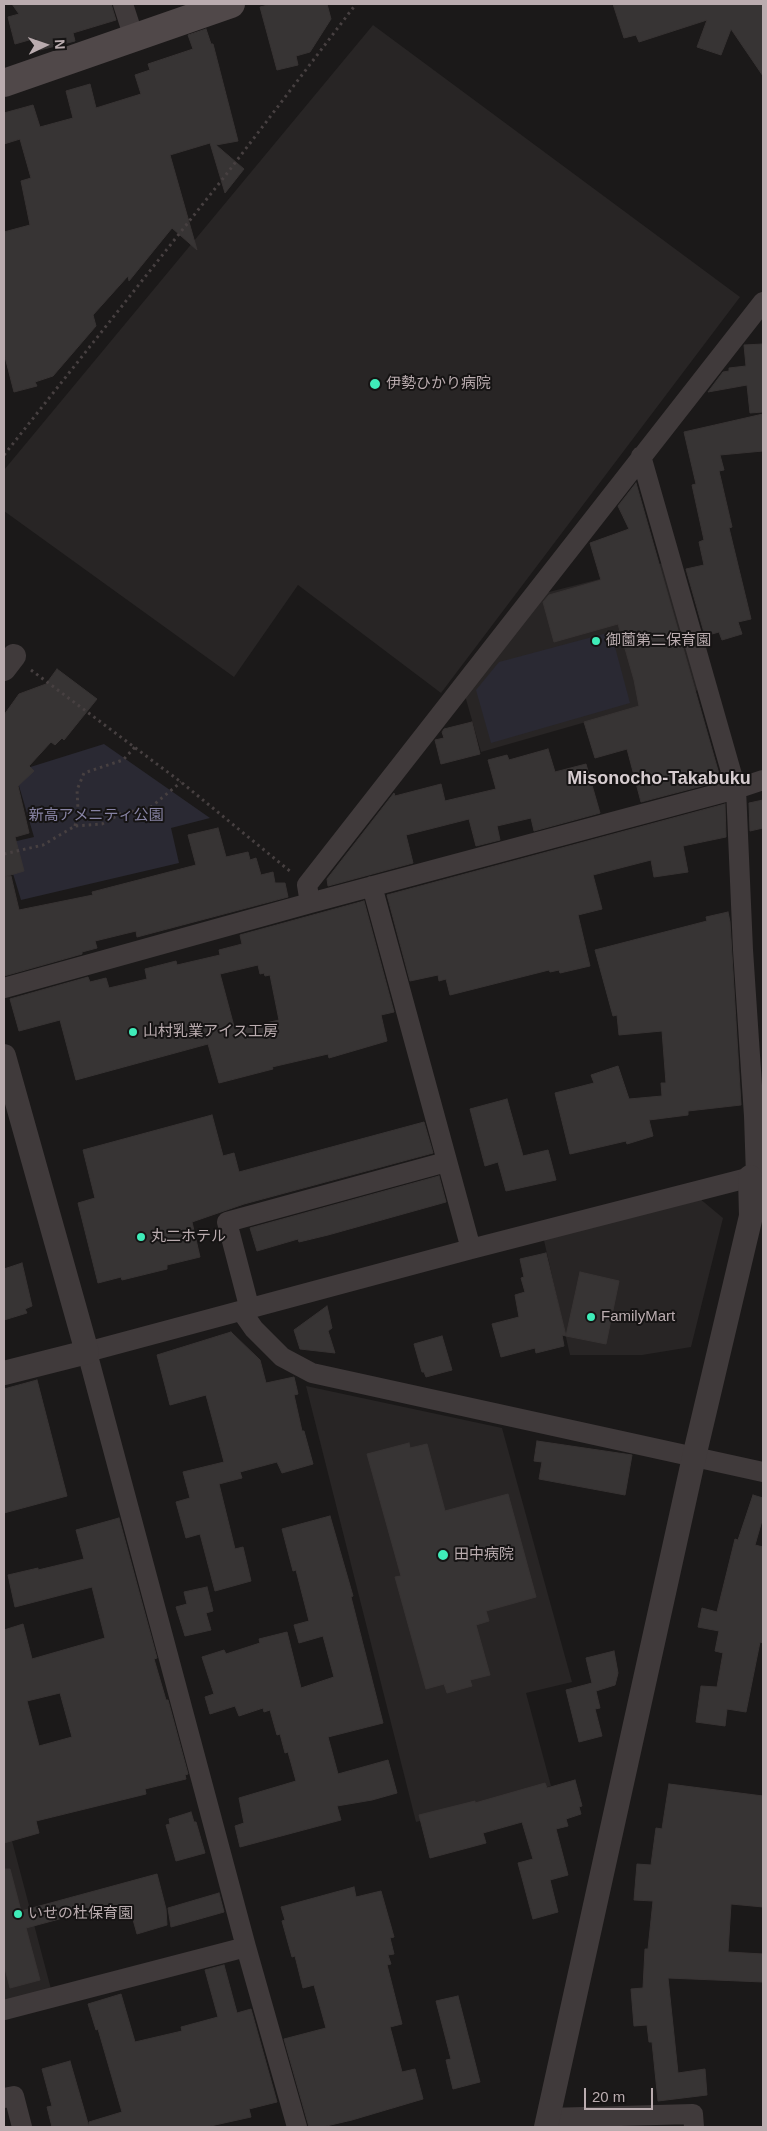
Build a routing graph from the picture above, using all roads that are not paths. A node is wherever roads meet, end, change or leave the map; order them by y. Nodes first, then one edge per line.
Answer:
1 (123, 4) edge
2 (231, 4) edge
3 (134, 38) junction
4 (4, 83) edge
5 (763, 302) edge
6 (641, 456) junction
7 (763, 780) edge
8 (736, 789) junction
9 (372, 886) junction
10 (308, 894) junction
11 (4, 988) edge
12 (756, 1028) edge
13 (4, 1056) edge
14 (446, 1162) junction
15 (756, 1175) edge
16 (471, 1249) junction
17 (246, 1311) junction
18 (87, 1352) junction
19 (4, 1373) edge
20 (694, 1457) junction
21 (763, 1472) edge
22 (246, 1947) junction
23 (4, 2010) edge
24 (4, 2098) edge
25 (547, 2122) edge
26 (22, 2127) edge
27 (297, 2127) edge
28 (694, 2127) edge

1 - 3 street
2 - 3 main road
3 - 4 main road
5 - 6 street
6 - 8 street
6 - 10 street
7 - 8 street
8 - 9 street
8 - 12 street
9 - 10 street
9 - 14 street
10 - 11 street
12 - 15 street
13 - 18 street
14 - 16 street
14 - 17 street
15 - 16 street
15 - 20 street
16 - 17 street
17 - 18 street
17 - 20 street
18 - 19 street
18 - 22 street
20 - 21 street
20 - 25 street
22 - 23 street
22 - 27 street
24 - 26 street
25 - 28 street

